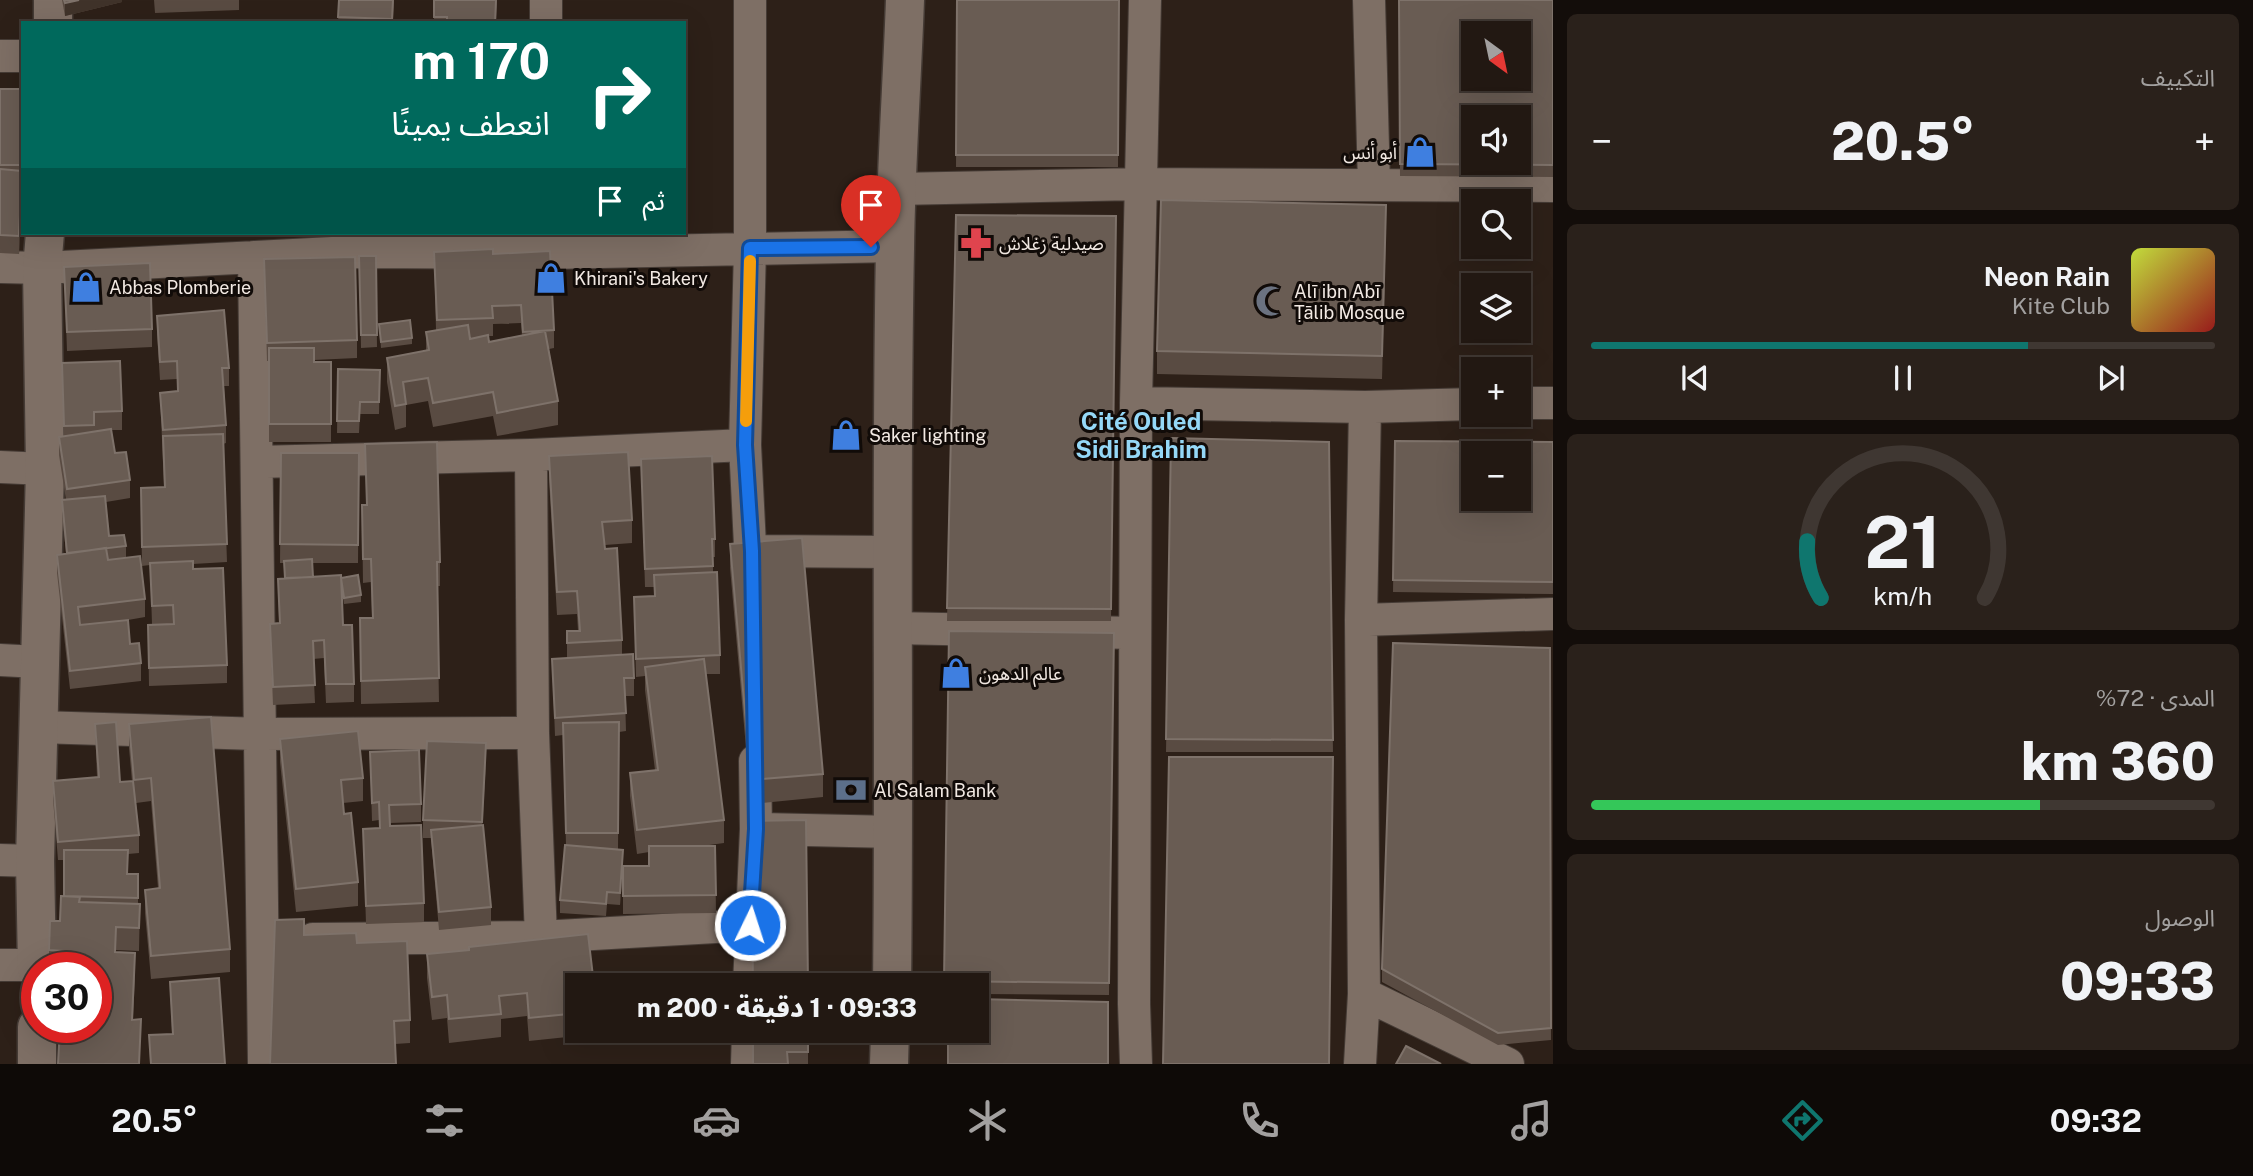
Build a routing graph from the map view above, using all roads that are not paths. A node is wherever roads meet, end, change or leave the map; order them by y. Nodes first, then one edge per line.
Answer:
1 (53, 0) edge
2 (545, 0) edge
3 (750, 0) edge
4 (905, 0) edge
5 (1145, 0) edge
6 (1369, 0) edge
7 (53, 21) edge
8 (546, 21) edge
9 (0, 56) edge
10 (21, 56) edge
11 (1139, 184) junction
12 (1374, 184) junction
13 (1553, 186) edge
14 (897, 189) junction
15 (352, 242) edge
16 (550, 243) edge
17 (895, 246) junction
18 (750, 248) junction
19 (44, 250) edge
20 (254, 257) junction
21 (0, 267) edge
22 (1553, 402) edge
23 (1136, 403) junction
24 (1531, 403) edge
25 (1461, 404) edge
26 (1365, 407) junction
27 (745, 445) junction
28 (531, 455) junction
29 (257, 462) junction
30 (0, 467) edge
31 (45, 469) junction
32 (752, 551) junction
33 (891, 552) junction
34 (1553, 614) edge
35 (1361, 620) junction
36 (753, 621) edge
37 (891, 628) junction
38 (1135, 633) junction
39 (0, 660) edge
40 (38, 662) junction
41 (39, 727) junction
42 (755, 732) edge
43 (533, 733) junction
44 (260, 734) junction
45 (756, 829) junction
46 (894, 832) junction
47 (18, 861) edge
48 (750, 925) junction
49 (541, 937) junction
50 (263, 939) junction
51 (34, 952) edge
52 (0, 965) edge
53 (21, 966) edge
54 (749, 973) edge
55 (892, 973) edge
56 (1364, 994) junction
57 (37, 1043) edge
58 (748, 1043) edge
59 (890, 1043) edge
60 (37, 1064) edge
61 (264, 1064) edge
62 (747, 1064) edge
63 (889, 1064) edge
64 (1136, 1064) edge
65 (1360, 1064) edge
66 (1508, 1064) edge

1 - 7 main road
2 - 8 street
3 - 18 street
4 - 14 main road
5 - 11 street
6 - 12 street
9 - 10 street
11 - 12 street
11 - 14 street
11 - 23 street
12 - 13 street
14 - 17 main road
15 - 16 street
15 - 20 street
16 - 18 street
17 - 18 street
17 - 33 main road
18 - 27 street
19 - 20 street
19 - 21 street
19 - 31 main road
20 - 29 street
22 - 24 street
23 - 26 street
23 - 38 street
25 - 26 street
26 - 35 street
27 - 28 street
27 - 32 street
28 - 29 street
28 - 43 street
29 - 44 street
30 - 31 street
31 - 40 main road
32 - 33 street
32 - 36 street
33 - 37 main road
34 - 35 street
35 - 56 street
37 - 38 street
37 - 46 main road
38 - 64 street
39 - 40 street
40 - 41 main road
41 - 44 street
41 - 47 main road
42 - 45 street
43 - 44 street
43 - 49 street
44 - 50 street
45 - 46 street
45 - 48 street
46 - 55 main road
47 - 51 main road
48 - 49 street
48 - 54 street
49 - 50 street
50 - 61 street
52 - 53 street
56 - 65 street
56 - 66 street
57 - 60 main road
58 - 62 street
59 - 63 main road

